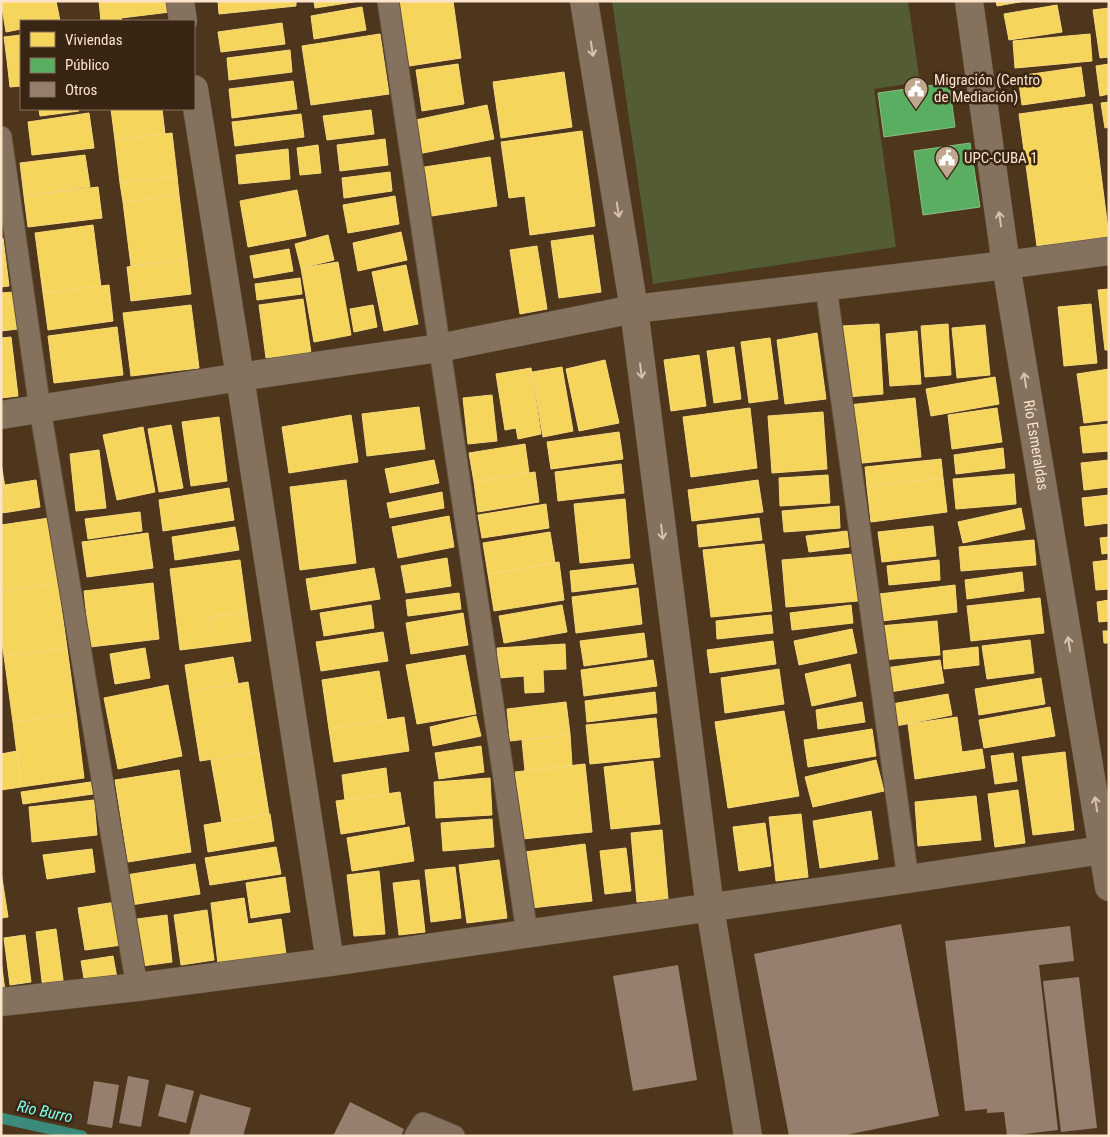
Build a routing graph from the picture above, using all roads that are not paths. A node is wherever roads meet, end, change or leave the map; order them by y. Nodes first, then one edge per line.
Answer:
1 (180, 1) edge
2 (388, 1) edge
3 (584, 1) edge
4 (969, 1) edge
5 (183, 20) edge
6 (195, 95) edge
7 (1, 137) edge
8 (1109, 251) edge
9 (1006, 265) junction
10 (826, 287) junction
11 (634, 309) junction
12 (439, 348) junction
13 (240, 377) junction
14 (40, 410) junction
15 (1, 415) edge
16 (1106, 849) edge
17 (908, 879) junction
18 (1109, 887) edge
19 (710, 908) junction
20 (527, 933) junction
21 (330, 962) junction
22 (137, 987) junction
23 (1, 1002) edge
24 (414, 1136) edge
25 (454, 1136) edge
26 (748, 1136) edge

1 - 5 street
2 - 12 lane
3 -> 11 street
9 -> 4 street, Río Esmeraldas
6 - 13 street
7 - 14 lane
8 - 9 street
9 - 10 street
16 -> 9 street, Río Esmeraldas
10 - 11 street
10 - 17 lane
11 - 12 street
11 -> 19 street
12 - 13 street
12 - 20 lane
13 - 14 street
13 - 21 street
14 - 15 street
14 - 22 lane
16 - 17 street
16 - 18 street, Río Esmeraldas
17 - 19 street
19 - 20 street
19 - 26 street
20 - 21 street
21 - 22 street
22 - 23 street
24 - 25 lane

